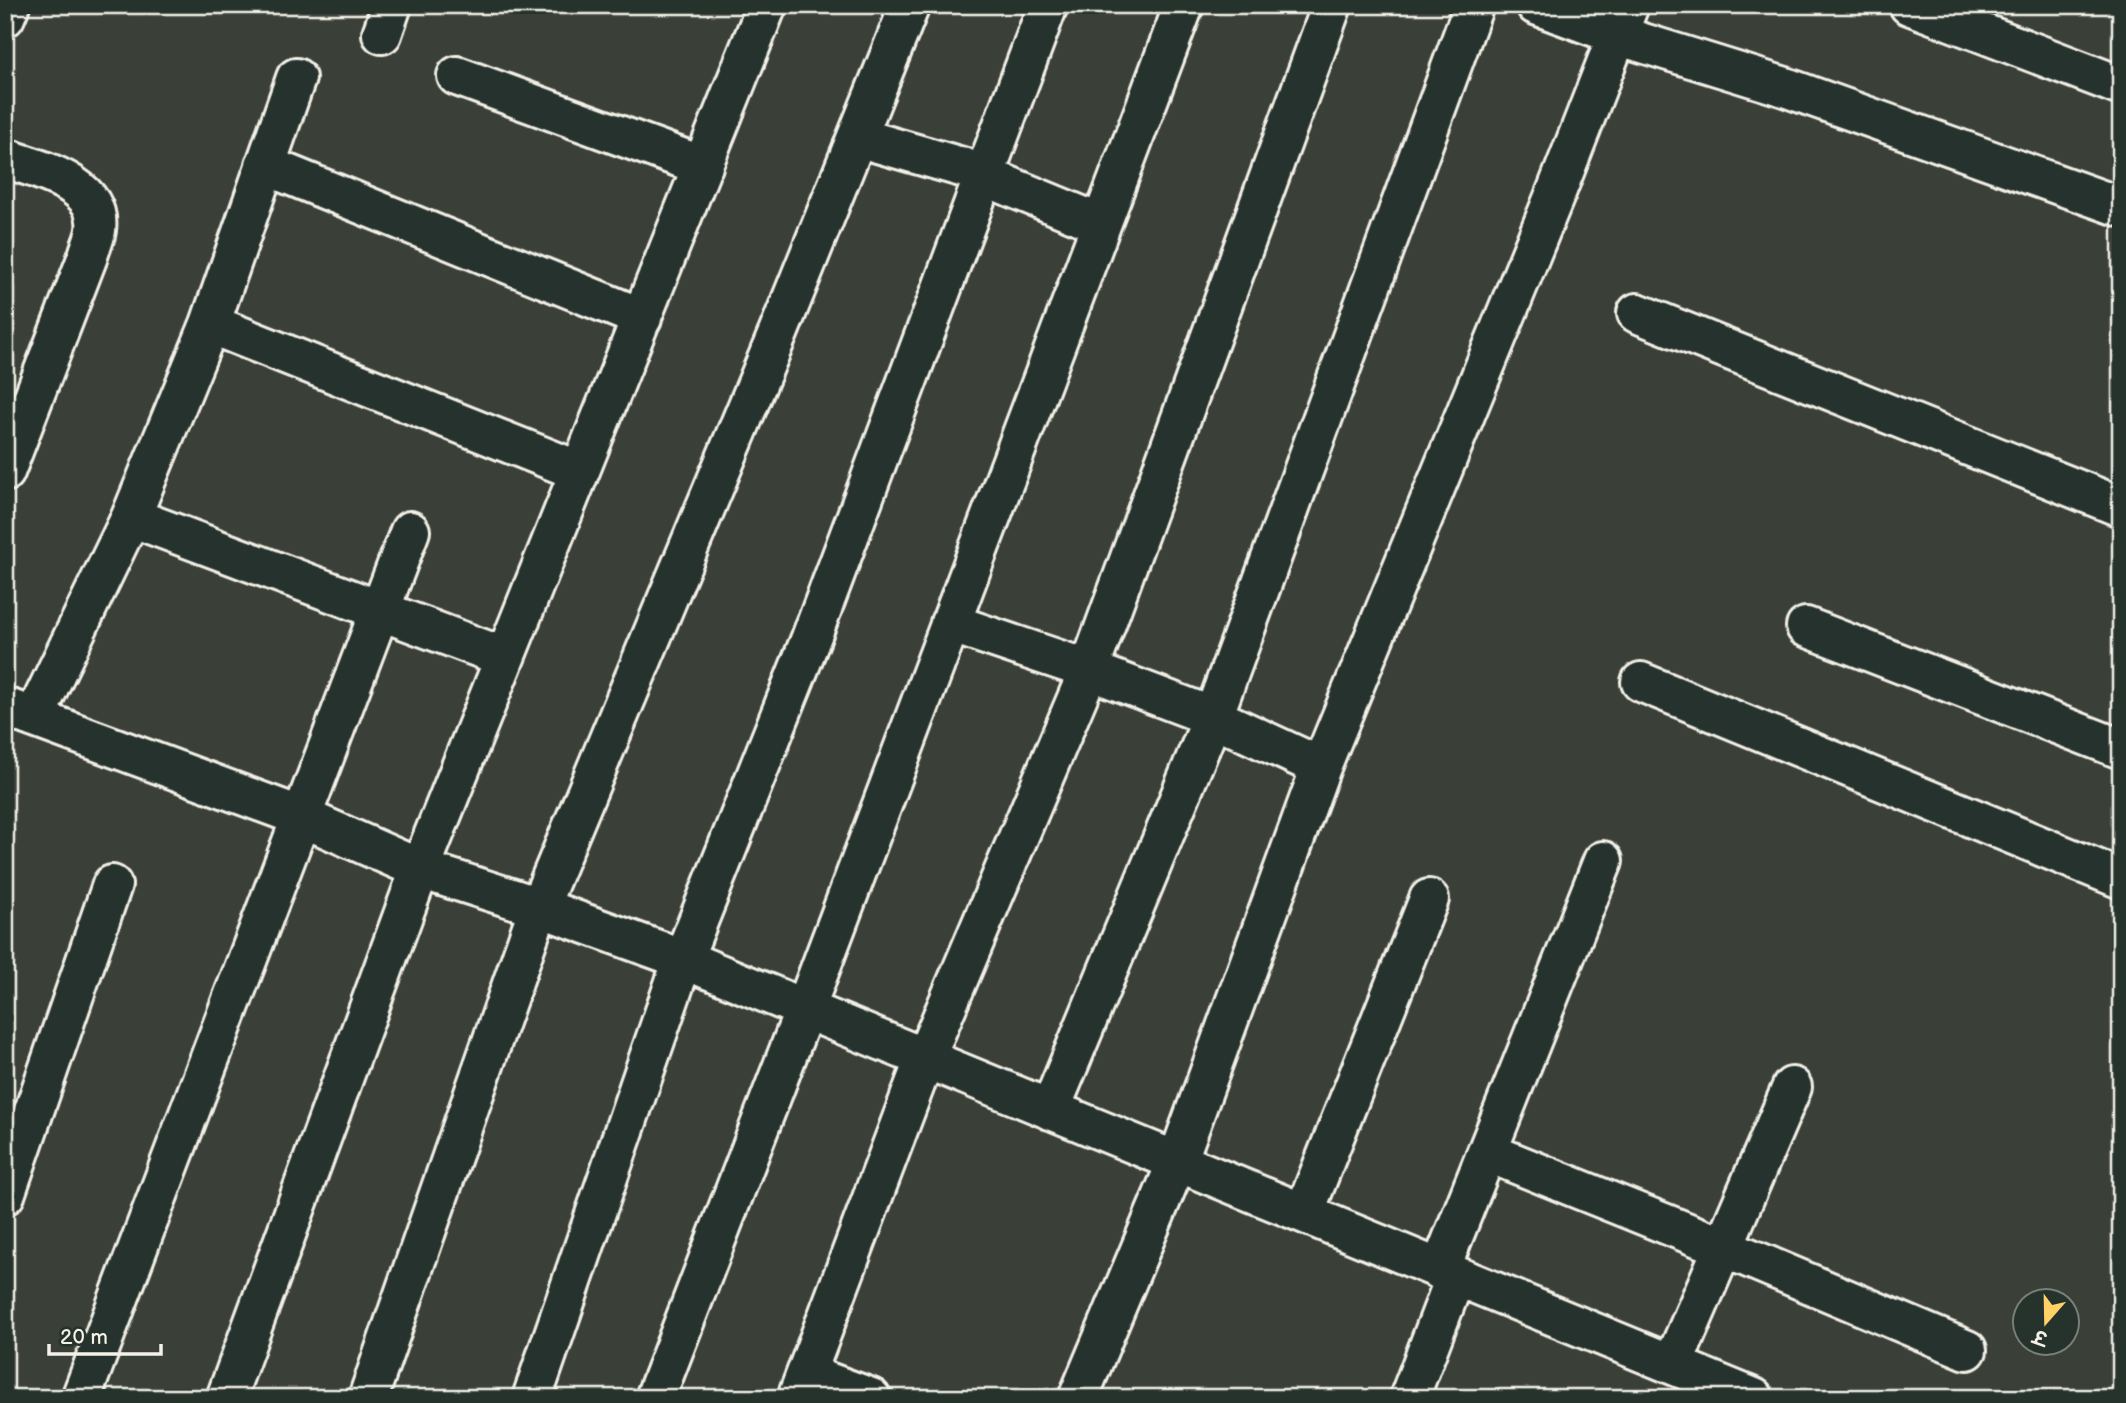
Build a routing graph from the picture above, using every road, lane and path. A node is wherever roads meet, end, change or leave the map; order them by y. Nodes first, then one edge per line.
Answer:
1 (10, 5) edge
2 (767, 5) edge
3 (910, 5) edge
4 (1048, 5) edge
5 (1184, 5) edge
6 (1332, 5) edge
7 (1474, 5) edge
8 (1536, 5) edge
9 (1909, 5) edge
10 (5, 17) edge
11 (1623, 20) edge
12 (457, 76) dead end
13 (296, 78) dead end
14 (2121, 86) edge
15 (857, 137) junction
16 (5, 158) edge
17 (265, 165) junction
18 (703, 166) junction
19 (985, 176) junction
20 (2121, 207) edge
21 (1101, 224) junction
22 (1637, 313) dead end
23 (642, 318) junction
24 (210, 324) junction
25 (579, 471) junction
26 (5, 472) edge
27 (2121, 507) edge
28 (131, 517) junction
29 (410, 531) dead end
30 (380, 610) junction
31 (950, 623) junction
32 (1806, 627) dead end
33 (504, 657) junction
34 (1089, 670) junction
35 (1641, 682) dead end
36 (19, 713) edge
37 (1213, 718) junction
38 (2121, 749) edge
39 (1321, 767) junction
40 (302, 817) junction
41 (1603, 861) dead end
42 (420, 869) junction
43 (2121, 879) edge
44 (112, 885) dead end
45 (1429, 898) dead end
46 (539, 906) junction
47 (683, 960) junction
48 (805, 1009) junction
49 (925, 1058) junction
50 (1792, 1087) dead end
51 (1050, 1110) junction
52 (1487, 1152) junction
53 (1177, 1162) junction
54 (5, 1195) edge
55 (1304, 1213) junction
56 (1723, 1247) junction
57 (1440, 1270) junction
58 (1967, 1350) dead end
59 (1673, 1364) junction
60 (801, 1386) edge
61 (81, 1398) edge
62 (226, 1398) edge
63 (368, 1398) edge
64 (532, 1398) edge
65 (656, 1398) edge
66 (871, 1398) edge
67 (1078, 1398) edge
68 (1409, 1398) edge
69 (1754, 1398) edge

1 - 10 street
2 - 18 street
3 - 15 street
4 - 19 street
5 - 21 street
6 - 34 street
7 - 37 street
8 - 11 street
9 - 14 street
11 - 20 street
11 - 39 street
12 - 18 street
13 - 17 street
15 - 19 street
15 - 46 street
16 - 26 street
17 - 23 street
17 - 24 street
18 - 23 street
19 - 21 street
19 - 47 street
21 - 31 street
22 - 27 street
23 - 25 street
24 - 25 street
24 - 28 street
25 - 33 street
28 - 30 street
28 - 36 street
29 - 30 street
30 - 33 street
30 - 40 street
31 - 34 street
31 - 48 street
32 - 38 street
33 - 42 street
34 - 37 street
34 - 49 street
35 - 43 street
36 - 40 street
37 - 39 street
37 - 51 street
39 - 53 street
40 - 42 street
40 - 61 street
41 - 52 street
42 - 46 street
42 - 62 street
44 - 54 street
45 - 55 street
46 - 47 street
46 - 63 street
47 - 48 street
47 - 64 street
48 - 49 street
48 - 65 street
49 - 51 street
49 - 60 street
50 - 56 street
51 - 53 street
52 - 56 street
52 - 57 street
53 - 55 street
53 - 67 street
55 - 57 street
56 - 58 street
56 - 59 street
57 - 59 street
57 - 68 street
59 - 69 street
60 - 66 street

